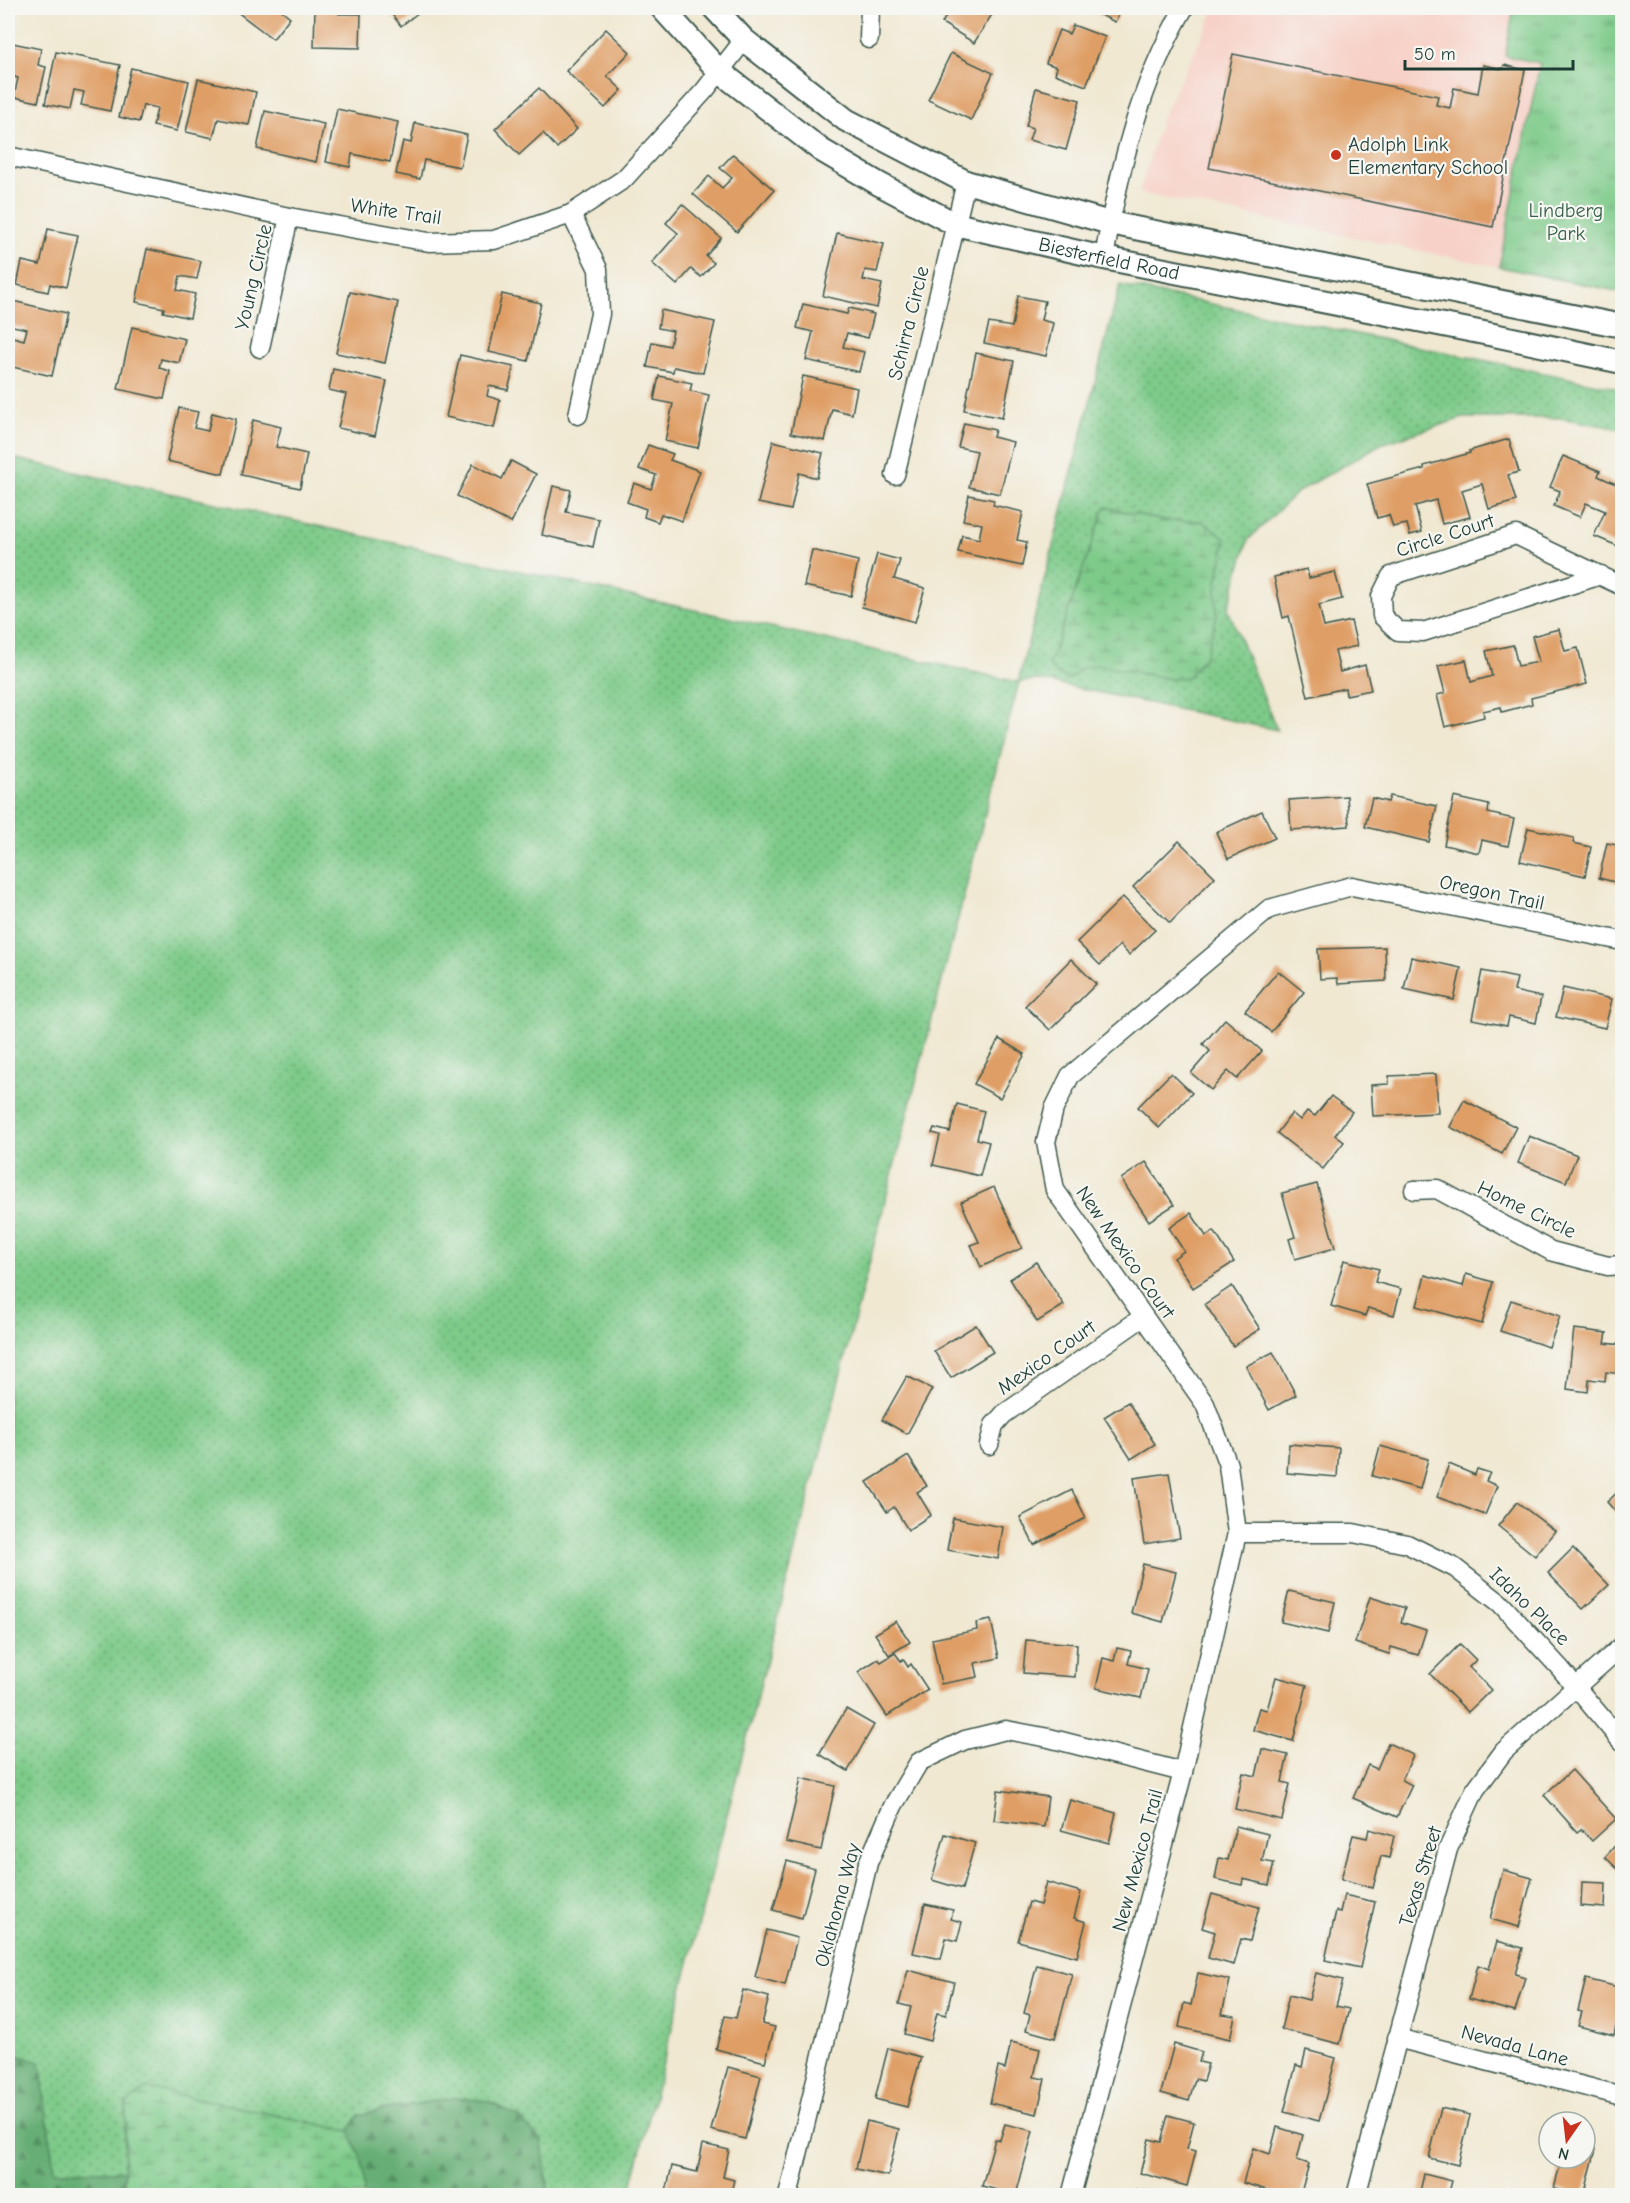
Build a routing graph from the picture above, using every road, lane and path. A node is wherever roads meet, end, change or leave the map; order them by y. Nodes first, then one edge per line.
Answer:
1 (662, 8) edge
2 (714, 8) edge
3 (870, 8) edge
4 (1184, 8) edge
5 (869, 39) dead end
6 (744, 40) junction
7 (719, 71) junction
8 (8, 156) edge
9 (966, 182) junction
10 (571, 214) junction
11 (289, 217) junction
12 (1110, 223) junction
13 (955, 224) junction
14 (1104, 258) junction
15 (1623, 326) edge
16 (260, 348) dead end
17 (1623, 362) edge
18 (578, 415) dead end
19 (895, 475) dead end
20 (1601, 575) junction
21 (1623, 585) edge
22 (1352, 886) joint
23 (1623, 941) edge
24 (1414, 1190) dead end
25 (1623, 1265) edge
26 (1143, 1317) junction
27 (989, 1444) dead end
28 (1236, 1533) junction
29 (1623, 1646) edge
30 (1577, 1687) junction
31 (1623, 1742) edge
32 (1183, 1772) junction
33 (1397, 2038) junction
34 (1623, 2096) edge
35 (788, 2196) edge
36 (1071, 2196) edge
37 (1356, 2196) edge

1 - 7 street, Biesterfield Road
2 - 6 street, Biesterfield Road
3 - 5 street
4 - 12 street
6 - 7 street, White Trail
6 - 9 street, Biesterfield Road
7 - 10 street, White Trail
7 - 13 street, Biesterfield Road
8 - 11 street, White Trail
9 - 12 street, Biesterfield Road
9 - 13 street, Schirra Circle
10 - 11 street, White Trail
10 - 18 street
11 - 16 street, Young Circle
12 - 14 street
12 - 15 street, Biesterfield Road
13 - 14 street, Biesterfield Road
13 - 19 street, Schirra Circle
14 - 17 street, Biesterfield Road
20 - 20 street, Circle Court
20 - 21 street, Circle Court
22 - 23 street, Oregon Trail
22 - 26 street, New Mexico Court
24 - 25 street, Home Circle
26 - 27 street, Mexico Court
26 - 28 street, New Mexico Court
28 - 30 street, Idaho Place
28 - 32 street, New Mexico Trail
29 - 30 street, Texas Street
30 - 31 street, Idaho Place
30 - 33 street, Texas Street
32 - 35 street, Oklahoma Way
32 - 36 street, New Mexico Trail
33 - 34 street, Nevada Lane
33 - 37 street, Texas Street

